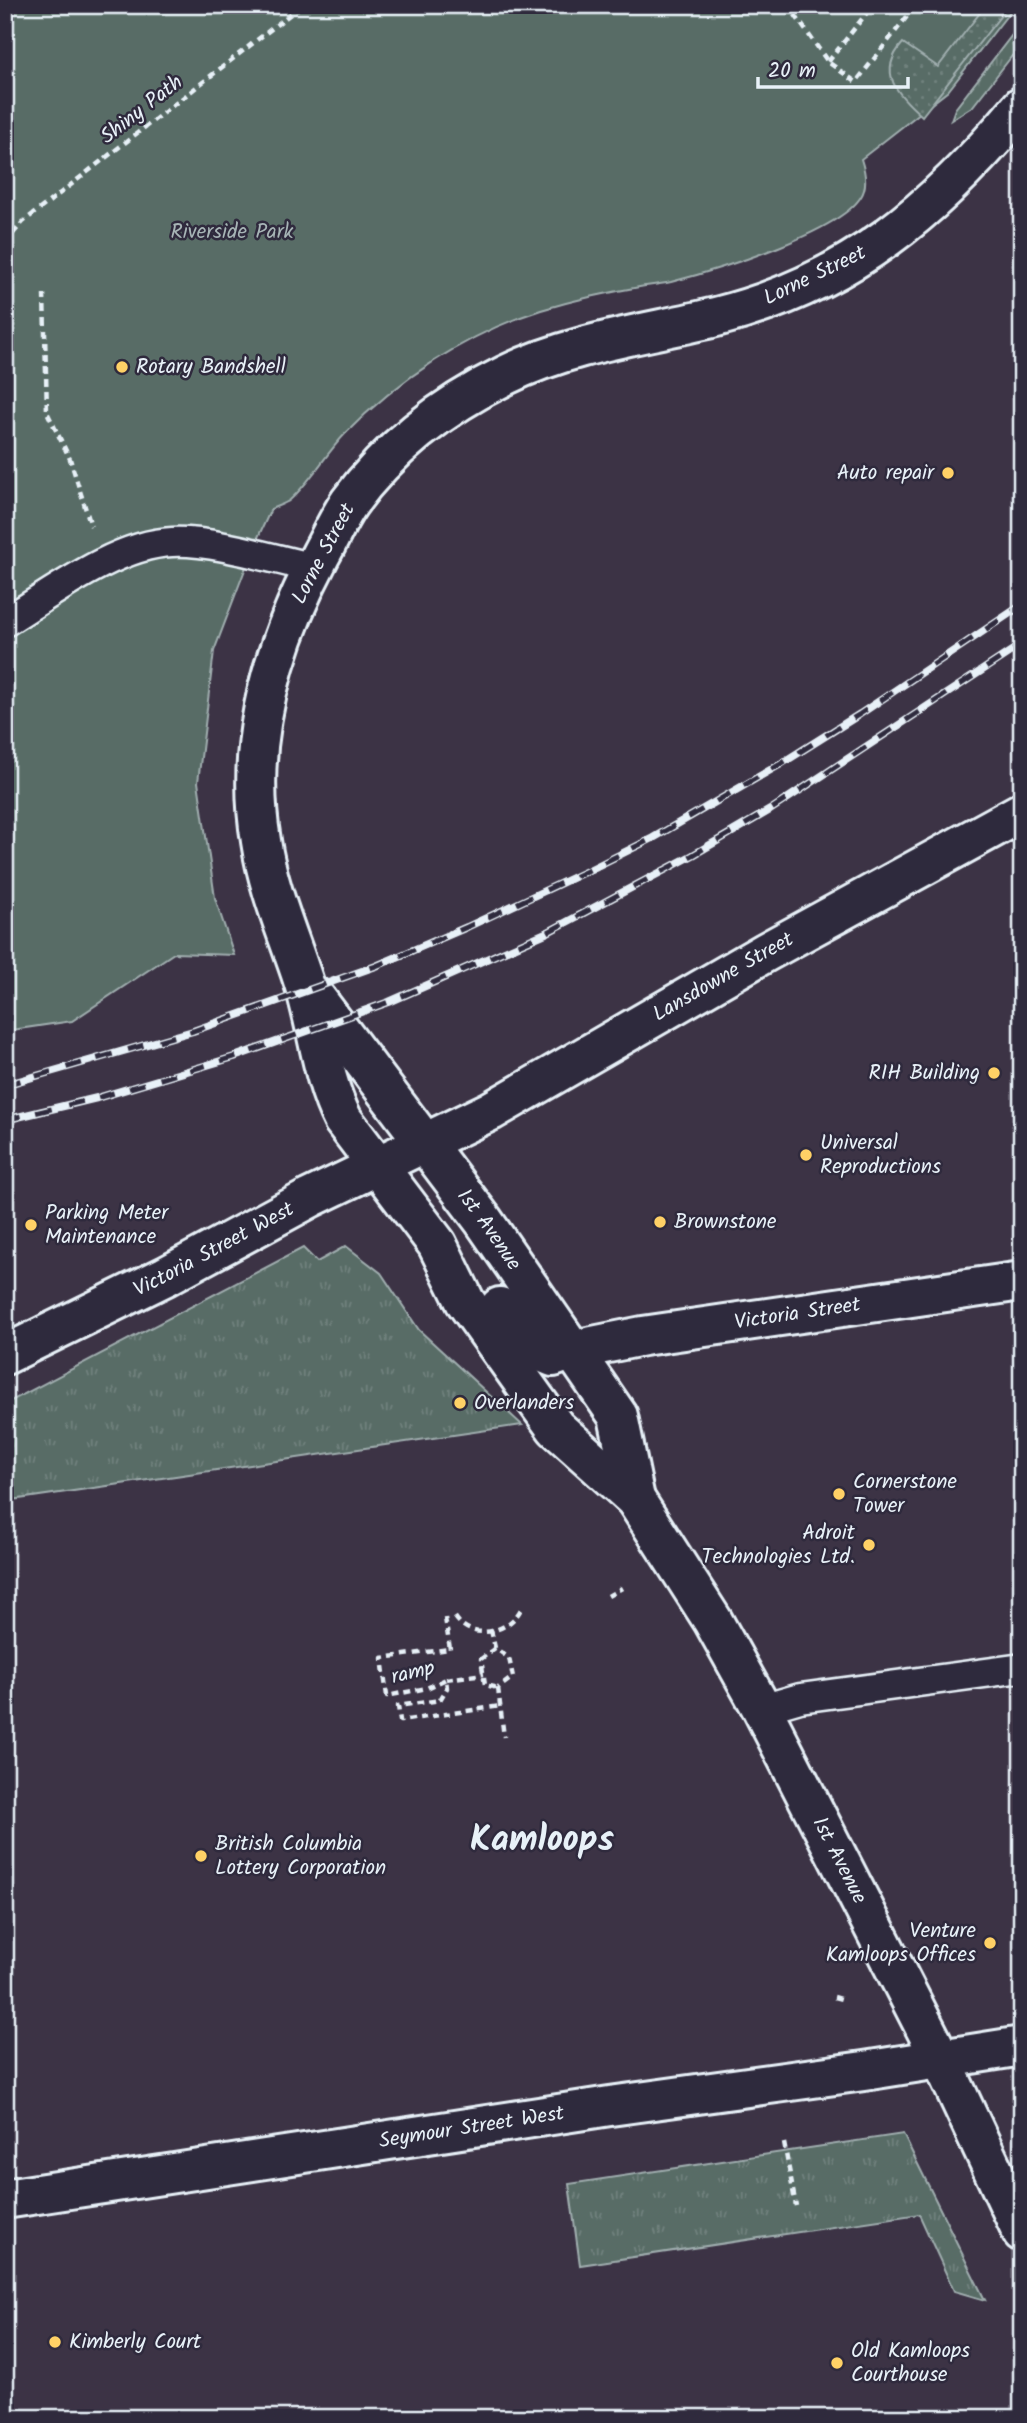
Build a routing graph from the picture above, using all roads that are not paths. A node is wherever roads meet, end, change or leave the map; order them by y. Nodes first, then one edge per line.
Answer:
1 (1022, 106) edge
2 (314, 568) junction
3 (5, 622) edge
4 (1022, 812) edge
5 (304, 982) junction
6 (425, 1143) junction
7 (377, 1166) junction
8 (437, 1244) junction
9 (1022, 1281) edge
10 (573, 1350) junction
11 (5, 1355) edge
12 (635, 1499) junction
13 (1022, 1668) edge
14 (762, 1709) junction
15 (1022, 2046) edge
16 (941, 2059) junction
17 (5, 2199) edge
18 (1022, 2232) edge

1 - 2 street, Lorne Street
2 - 3 lane
2 - 5 street, Lorne Street
4 - 6 street, Lansdowne Street
5 - 6 street, 1st Avenue
5 - 7 street, Lorne Street
6 - 7 street, Victoria Street West
6 - 10 street, 1st Avenue
7 - 8 street, 1st Avenue
7 - 11 street, Victoria Street West
8 - 10 street, Victoria Street
8 - 12 street, 1st Avenue
9 - 10 street, Victoria Street
10 - 12 street, 1st Avenue
12 - 14 street, 1st Avenue
13 - 14 lane
14 - 16 street, 1st Avenue
15 - 16 street, Seymour Street West
16 - 17 street, Seymour Street West
16 - 18 street, 1st Avenue

